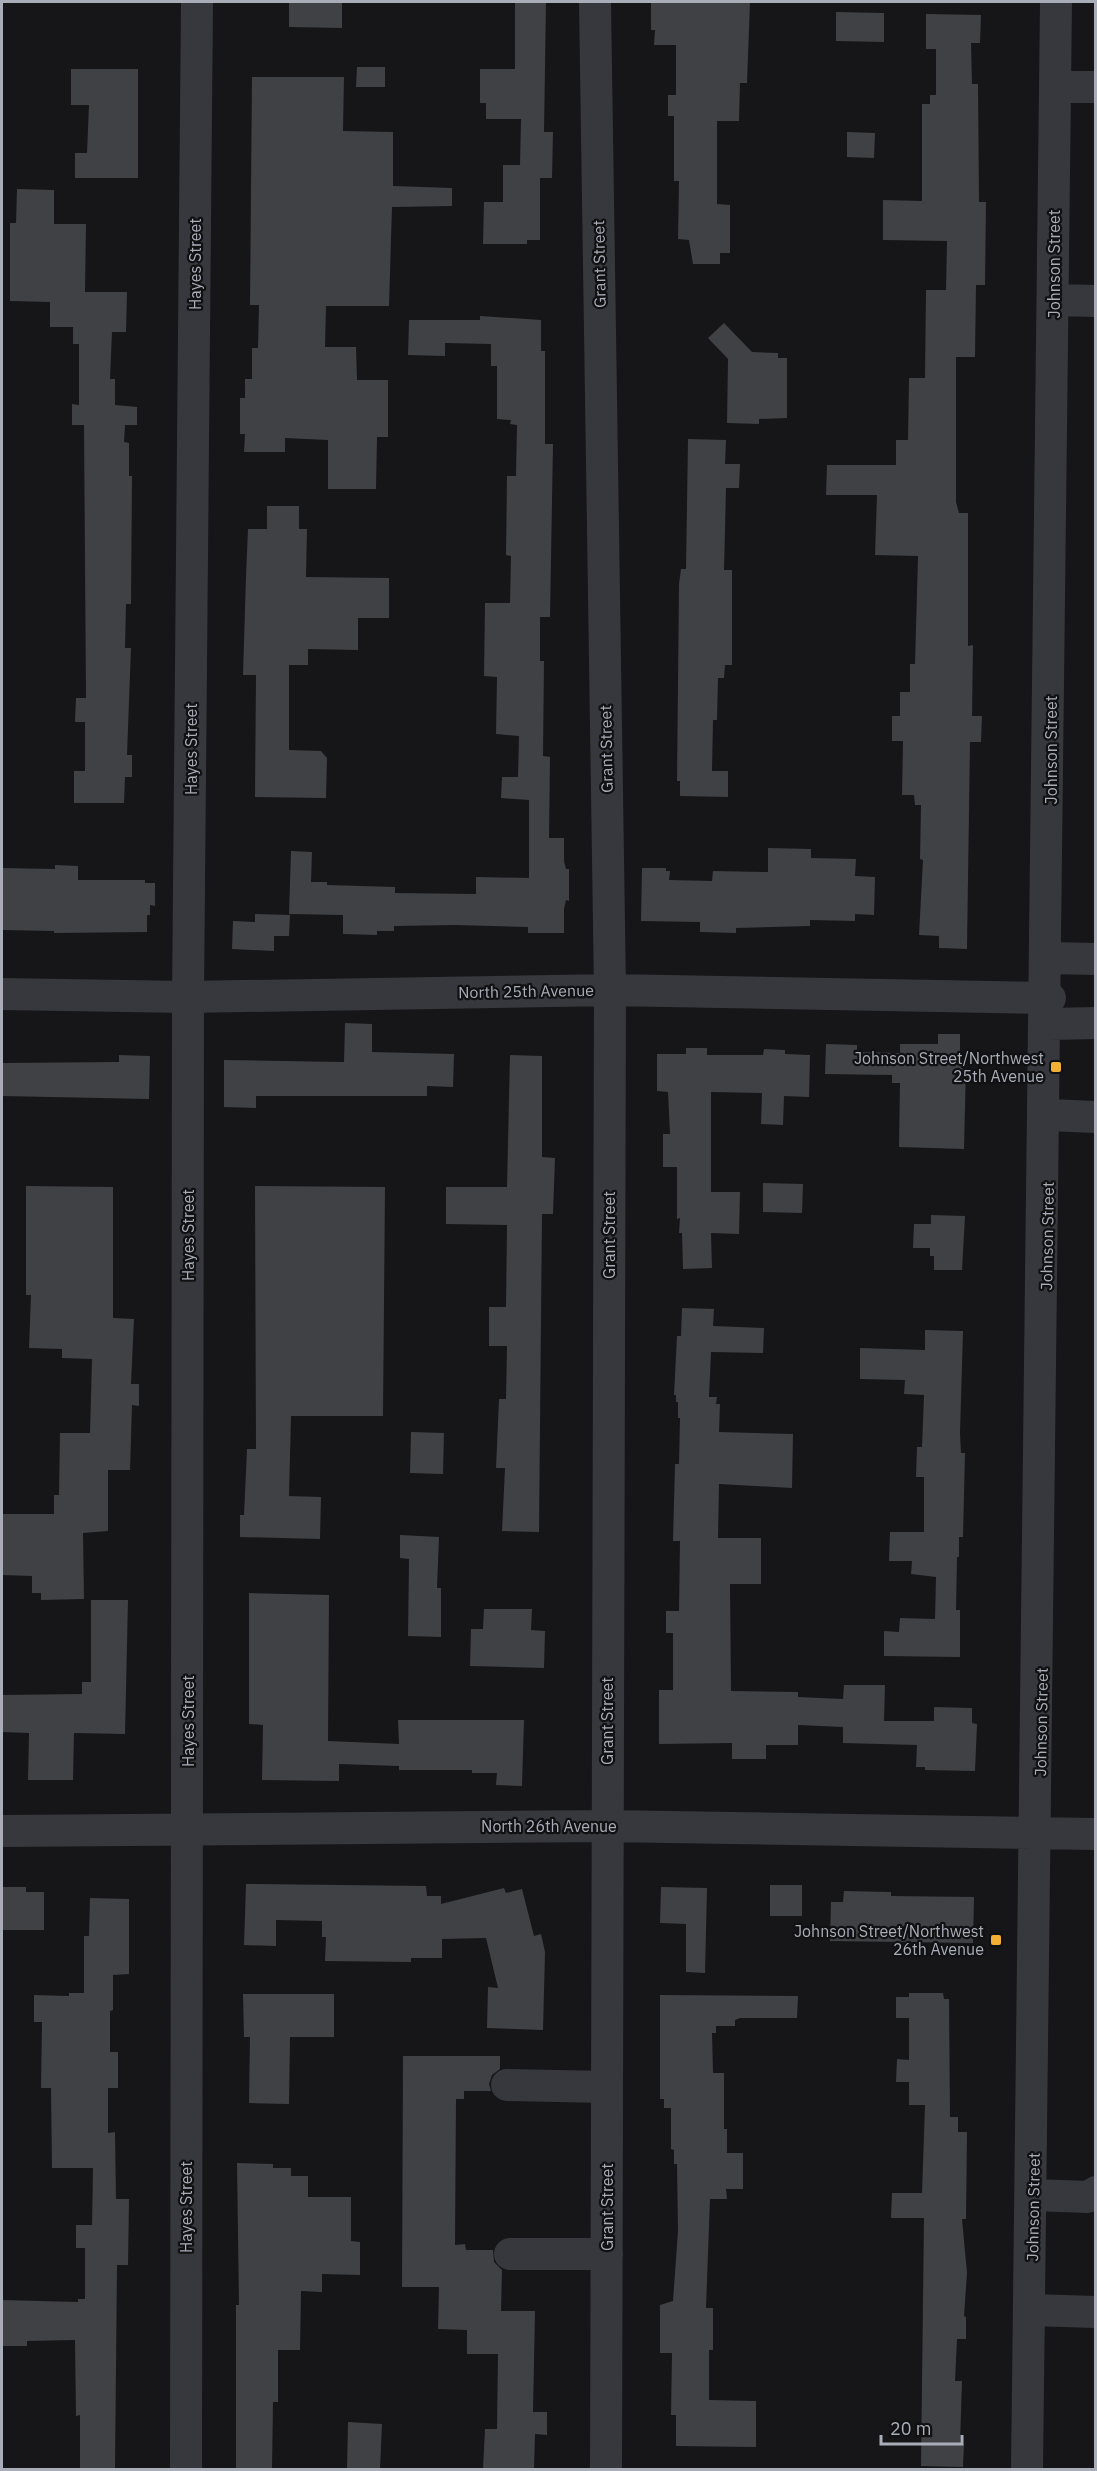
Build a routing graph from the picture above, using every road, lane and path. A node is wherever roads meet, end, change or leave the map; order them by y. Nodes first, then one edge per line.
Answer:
1 (197, 2) edge
2 (595, 2) edge
3 (1056, 2) edge
4 (1055, 87) junction
5 (1095, 87) edge
6 (1054, 300) junction
7 (1095, 301) edge
8 (1050, 958) junction
9 (1095, 959) edge
10 (610, 990) junction
11 (2, 994) edge
12 (189, 997) junction
13 (1050, 1011) junction
14 (1095, 1023) edge
15 (1048, 1115) junction
16 (1095, 1117) edge
17 (607, 1826) junction
18 (187, 1828) junction
19 (2, 1831) edge
20 (1040, 1834) junction
21 (1095, 1834) edge
22 (507, 2085) dead end
23 (607, 2086) junction
24 (1095, 2192) edge
25 (1033, 2195) junction
26 (510, 2254) dead end
27 (607, 2254) junction
28 (1030, 2310) junction
29 (1095, 2312) edge
30 (186, 2469) edge
31 (606, 2469) edge
32 (1027, 2469) edge

1 - 12 street, Hayes Street
2 - 10 street, Grant Street
3 - 4 street, Johnson Street
4 - 5 street
4 - 6 street, Johnson Street
6 - 7 street
6 - 8 street, Johnson Street
8 - 9 street
8 - 13 street, Johnson Street
10 - 12 street, North 25th Avenue
10 - 13 street, North 25th Avenue
10 - 17 street, Grant Street
11 - 12 street, North 25th Avenue
12 - 18 street, Hayes Street
13 - 14 street, North 25th Avenue
13 - 15 street, Johnson Street
15 - 16 street
15 - 20 street, Johnson Street
17 - 18 street, North 26th Avenue
17 - 20 street, North 26th Avenue
17 - 23 street, Grant Street
18 - 19 street, North 26th Avenue
18 - 30 street, Hayes Street
20 - 21 street, North 26th Avenue
20 - 25 street, Johnson Street
22 - 23 street
23 - 27 street, Grant Street
24 - 25 street
25 - 28 street, Johnson Street
26 - 27 street
27 - 31 street, Grant Street
28 - 29 street
28 - 32 street, Johnson Street

